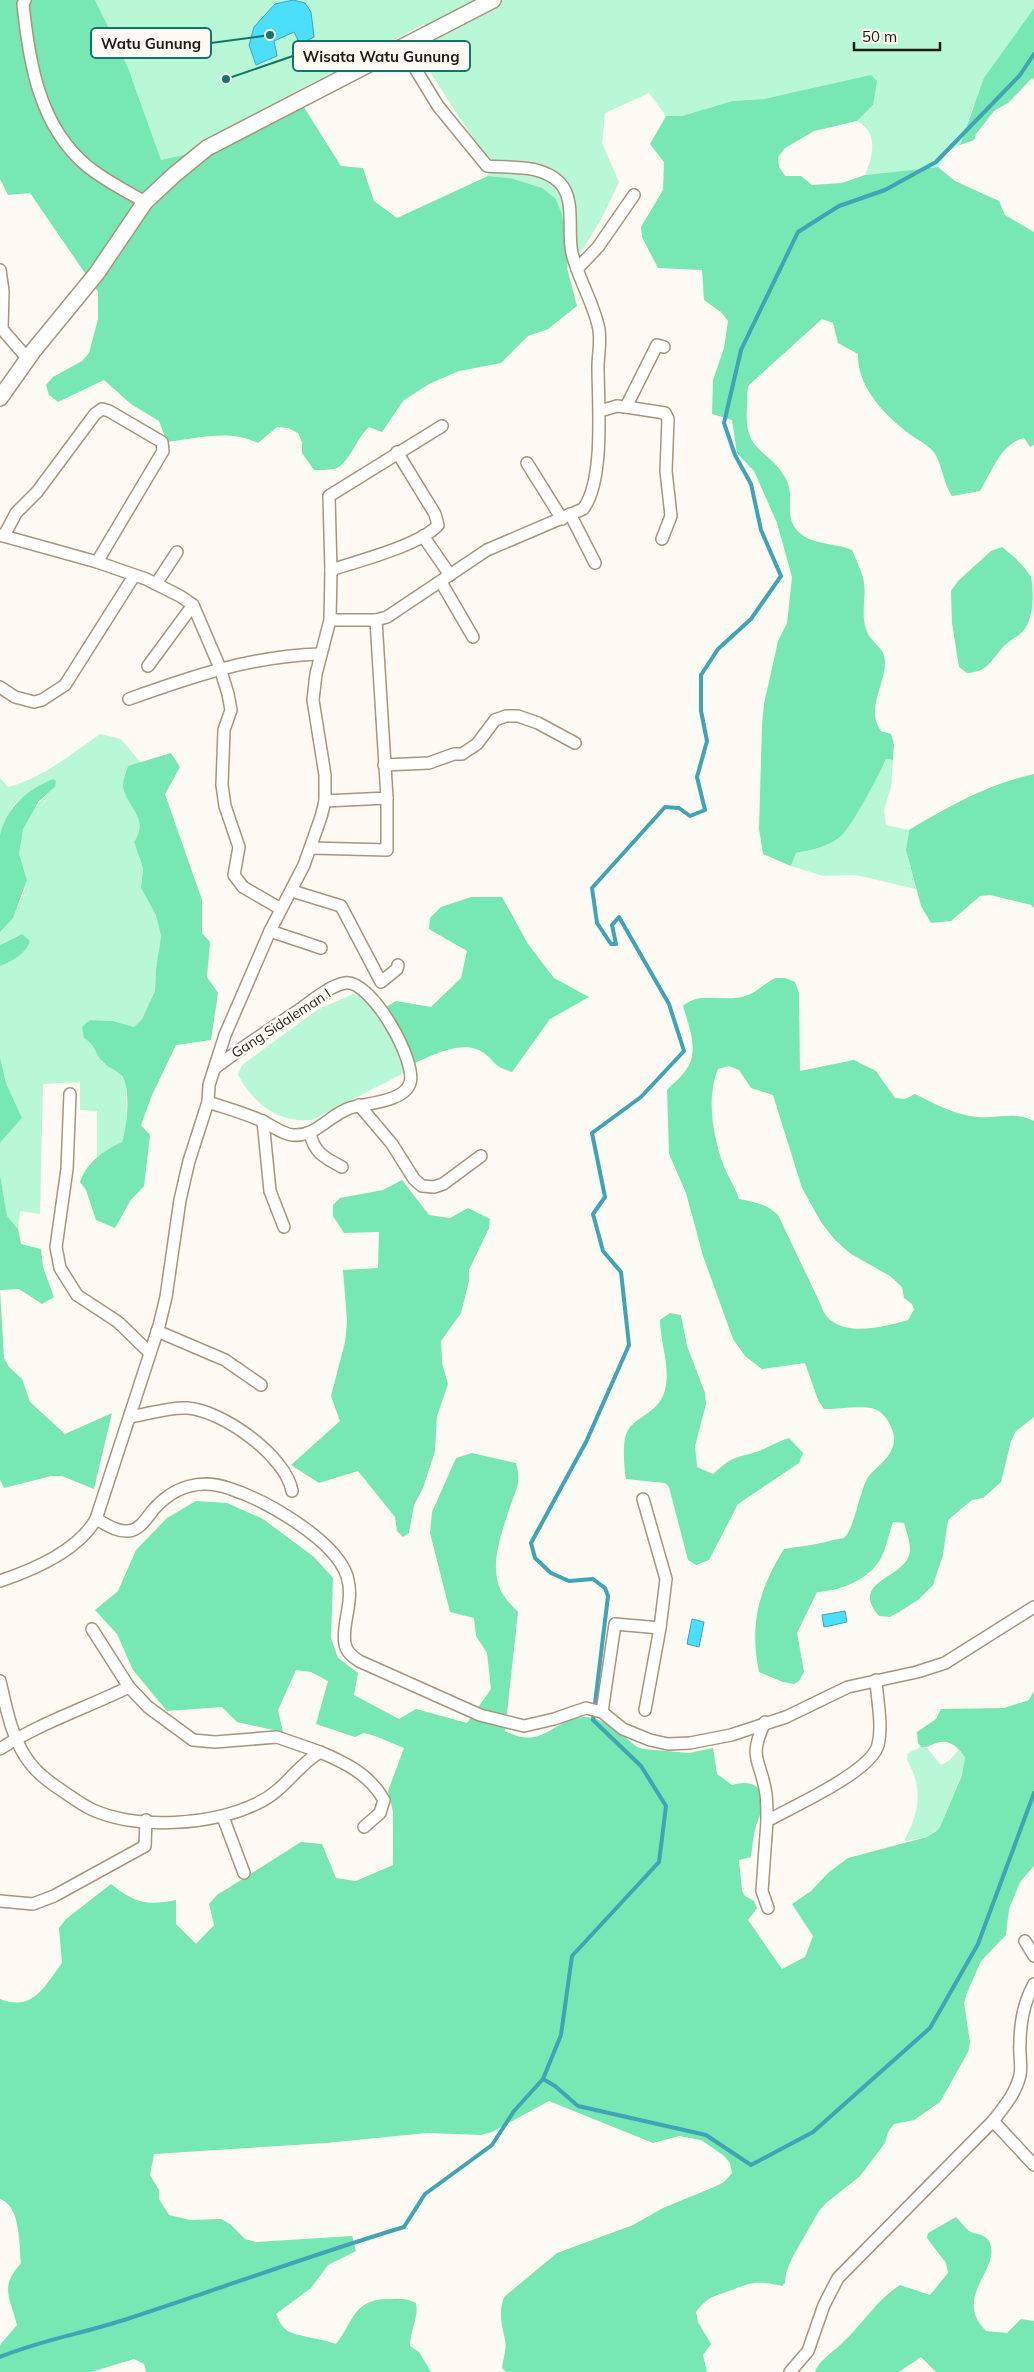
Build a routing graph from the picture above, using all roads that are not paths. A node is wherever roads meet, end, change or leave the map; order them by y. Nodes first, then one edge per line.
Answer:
1 (25, 0) edge
2 (493, 0) edge
3 (405, 44) junction
4 (634, 195) dead end
5 (145, 202) junction
6 (577, 269) junction
7 (0, 270) edge
8 (664, 347) dead end
9 (28, 358) junction
10 (0, 398) edge
11 (626, 407) junction
12 (600, 411) junction
13 (442, 426) dead end
14 (397, 452) junction
15 (527, 463) dead end
16 (566, 516) junction
17 (2, 535) edge
18 (423, 536) junction
19 (662, 539) dead end
20 (177, 552) dead end
21 (97, 562) junction
22 (596, 564) dead end
23 (331, 570) junction
24 (134, 576) junction
25 (445, 579) junction
26 (156, 584) junction
27 (193, 605) junction
28 (330, 620) junction
29 (376, 620) junction
30 (473, 637) dead end
31 (320, 654) junction
32 (148, 666) dead end
33 (220, 668) junction
34 (0, 687) edge
35 (130, 699) dead end
36 (575, 744) dead end
37 (384, 765) junction
38 (387, 798) junction
39 (325, 801) junction
40 (311, 848) junction
41 (292, 891) junction
42 (281, 909) junction
43 (270, 931) junction
44 (321, 948) dead end
45 (398, 965) dead end
46 (381, 982) junction
47 (366, 992) junction
48 (215, 1068) junction
49 (70, 1094) dead end
50 (208, 1102) junction
51 (359, 1105) junction
52 (263, 1121) junction
53 (310, 1133) junction
54 (481, 1156) dead end
55 (342, 1167) dead end
56 (284, 1227) dead end
57 (157, 1331) junction
58 (150, 1353) junction
59 (261, 1385) dead end
60 (130, 1417) junction
61 (292, 1490) dead end
62 (643, 1499) dead end
63 (96, 1519) junction
64 (0, 1581) edge
65 (1034, 1607) edge
66 (660, 1628) junction
67 (92, 1629) dead end
68 (876, 1680) junction
69 (0, 1681) edge
70 (129, 1687) junction
71 (595, 1710) junction
72 (645, 1710) dead end
73 (765, 1722) junction
74 (16, 1739) junction
75 (0, 1749) edge
76 (320, 1752) junction
77 (223, 1817) junction
78 (146, 1820) junction
79 (767, 1821) junction
80 (364, 1827) dead end
81 (244, 1873) dead end
82 (0, 1901) edge
83 (768, 1908) dead end
84 (1025, 1941) dead end
85 (1034, 1956) edge
86 (1034, 1984) edge
87 (993, 2121) junction
88 (1034, 2165) edge
89 (790, 2372) edge

1 - 5 street
2 - 3 street
3 - 5 street
3 - 6 street
4 - 6 street
5 - 9 street
6 - 12 street
7 - 9 street
8 - 11 street
9 - 10 street
11 - 12 street
11 - 19 street
12 - 16 street
13 - 14 street
14 - 18 street
14 - 23 street
15 - 16 street
16 - 22 street
16 - 25 street
17 - 21 street
17 - 21 street
18 - 23 street
18 - 25 street
20 - 26 street
21 - 24 street
23 - 28 street
24 - 26 street
24 - 34 street
25 - 29 street
25 - 30 street
26 - 27 street
27 - 32 street
27 - 33 street
28 - 29 street
28 - 31 street
29 - 37 street
31 - 33 street
31 - 39 street
33 - 35 street
33 - 42 street
36 - 37 street
37 - 38 street
38 - 39 street
38 - 40 street
39 - 40 street
40 - 41 street
41 - 42 street
41 - 46 street
42 - 43 street
43 - 44 street
43 - 48 street
45 - 46 street
46 - 47 street
47 - 48 street, Gang Sidaleman I
47 - 51 street
48 - 50 street
49 - 58 street
50 - 52 street
50 - 57 street
51 - 53 street
51 - 54 street
52 - 53 street
52 - 56 street
53 - 55 street
57 - 58 street
57 - 59 street
58 - 60 street
60 - 61 street
60 - 63 street
62 - 66 street
63 - 64 street
63 - 71 street
65 - 68 street
66 - 71 street
66 - 72 street
67 - 70 street
68 - 73 street
68 - 79 street
69 - 74 street
70 - 74 street
70 - 76 street
71 - 73 street
73 - 79 street
74 - 75 street
74 - 78 street
76 - 77 street
76 - 80 street
77 - 78 street
77 - 81 street
78 - 82 street
79 - 83 street
84 - 85 street
86 - 87 street
87 - 88 street
87 - 89 street

